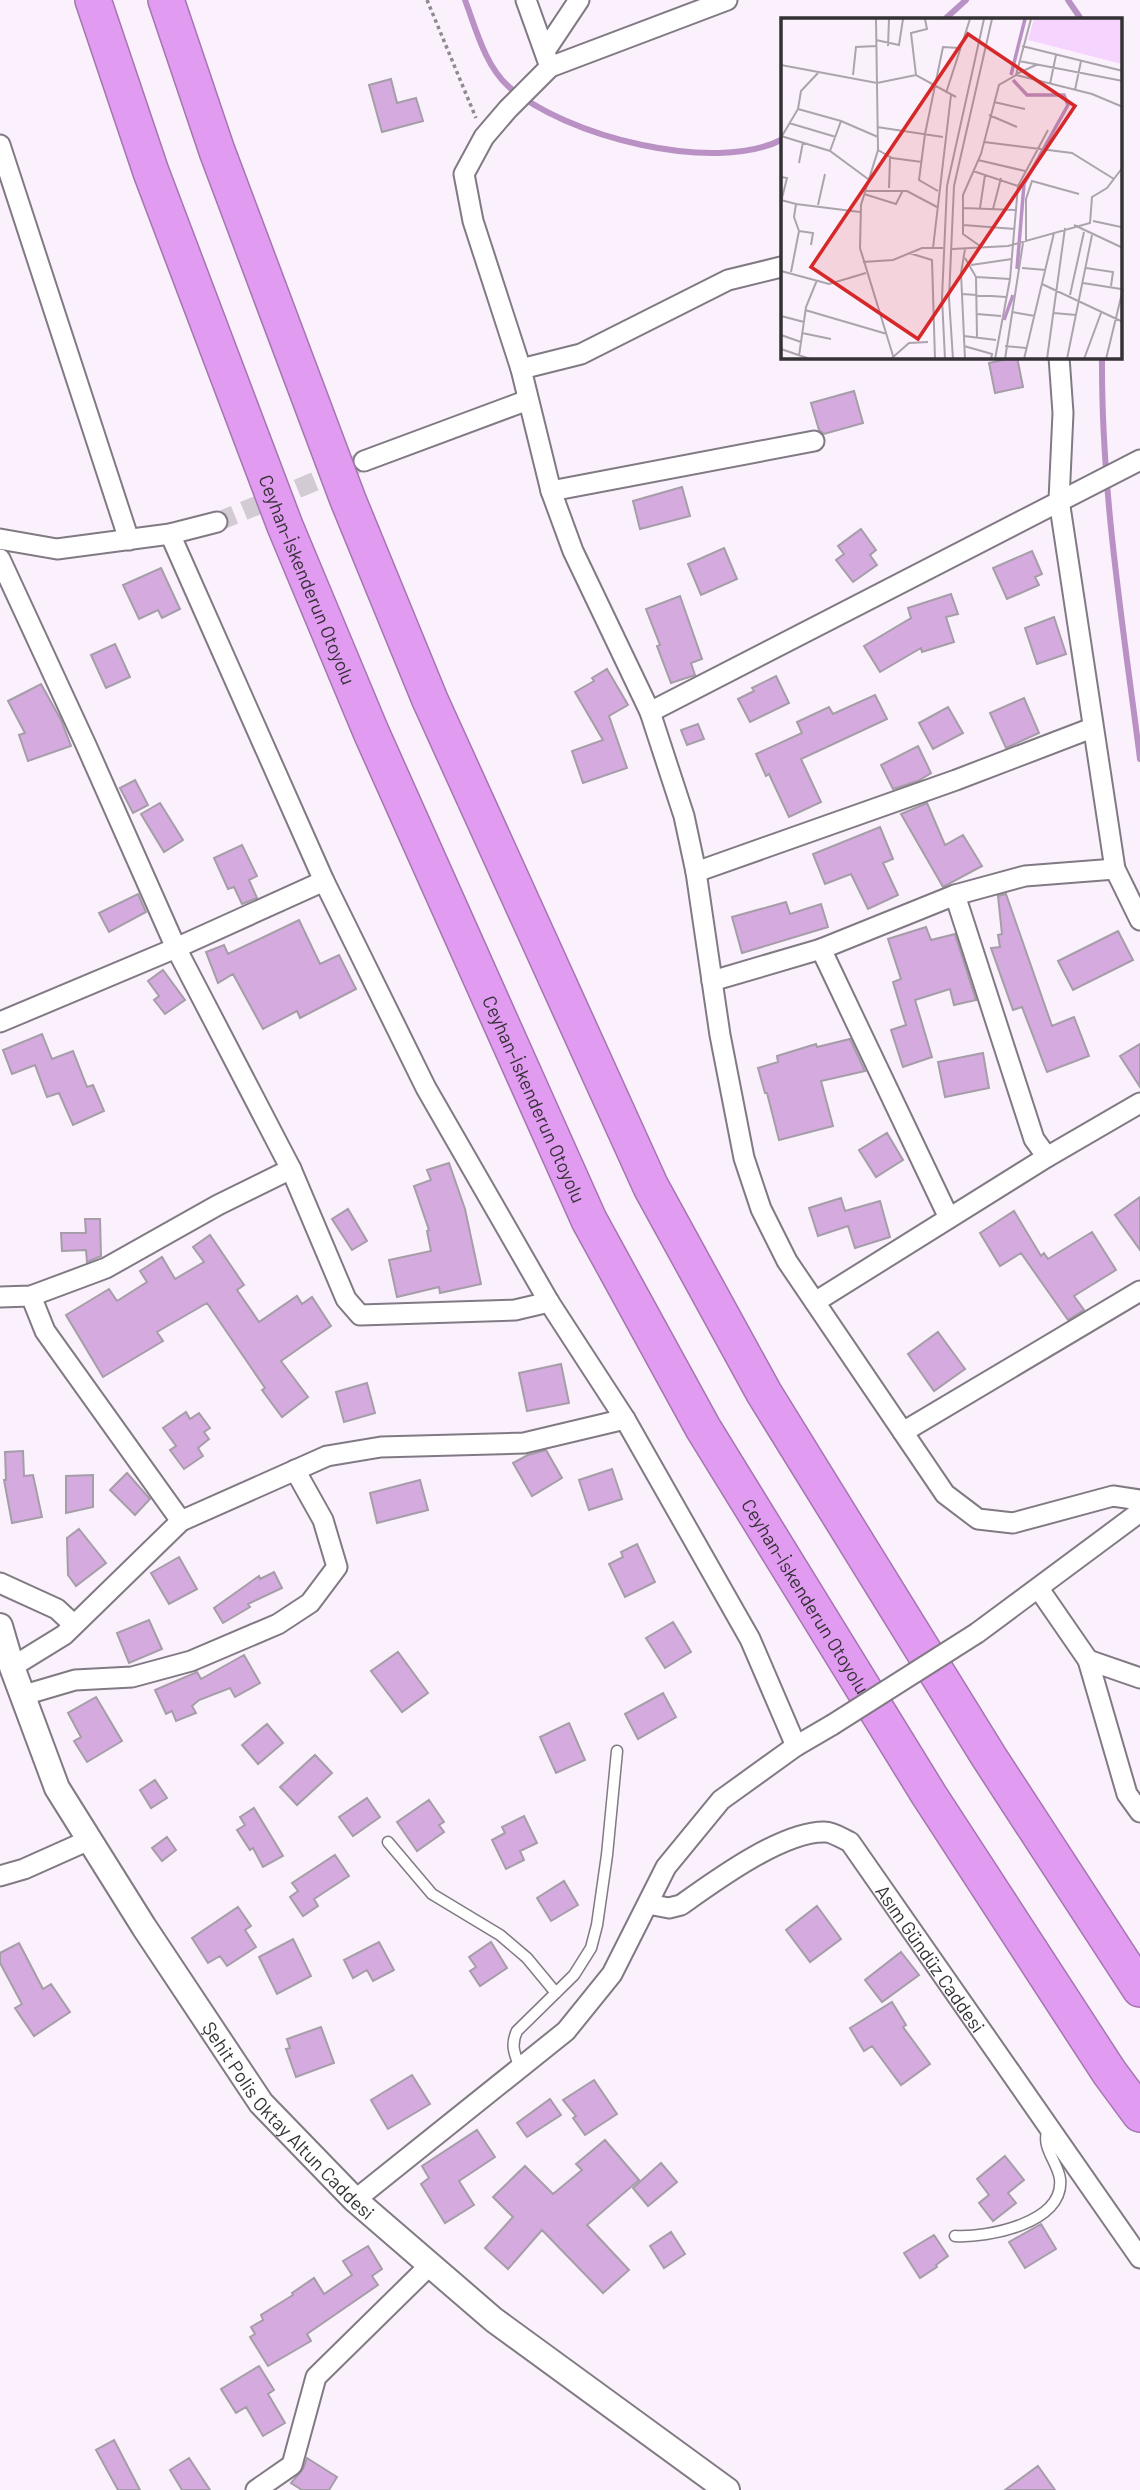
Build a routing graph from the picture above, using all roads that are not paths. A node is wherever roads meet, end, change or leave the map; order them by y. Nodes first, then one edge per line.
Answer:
1 (93, 0) edge
2 (166, 0) edge
3 (526, 0) edge
4 (579, 0) edge
5 (727, 0) edge
6 (547, 59) junction
7 (0, 145) edge
8 (780, 267) dead end
9 (1059, 359) edge
10 (520, 369) junction
11 (528, 400) junction
12 (814, 441) dead end
13 (364, 461) tunnel mouth
14 (1132, 464) edge
15 (551, 491) junction
16 (1059, 500) junction
17 (218, 522) tunnel mouth
18 (170, 534) junction
19 (0, 539) edge
20 (129, 540) junction
21 (0, 559) edge
22 (650, 712) junction
23 (1092, 728) junction
24 (1115, 869) junction
25 (696, 872) junction
26 (324, 881) junction
27 (955, 895) junction
28 (1140, 919) edge
29 (177, 948) junction
30 (821, 949) junction
31 (712, 981) junction
32 (0, 1021) edge
33 (1140, 1102) edge
34 (1047, 1157) junction
35 (291, 1169) junction
36 (949, 1218) junction
37 (1140, 1291) edge
38 (31, 1296) junction
39 (0, 1297) edge
40 (549, 1302) junction
41 (815, 1302) junction
42 (625, 1419) junction
43 (903, 1432) junction
44 (295, 1470) junction
45 (1140, 1500) edge
46 (1140, 1512) edge
47 (181, 1521) junction
48 (0, 1583) edge
49 (1039, 1589) junction
50 (74, 1623) junction
51 (0, 1626) edge
52 (1088, 1660) junction
53 (12, 1667) junction
54 (1140, 1678) edge
55 (24, 1695) junction
56 (796, 1746) junction
57 (617, 1751) dead end
58 (1140, 1812) edge
59 (89, 1840) junction
60 (388, 1842) dead end
61 (0, 1876) edge
62 (648, 1904) junction
63 (1140, 1989) edge
64 (556, 1993) junction
65 (520, 2068) junction
66 (1140, 2114) edge
67 (1049, 2128) junction
68 (355, 2200) junction
69 (956, 2236) dead end
70 (1140, 2258) edge
71 (430, 2265) junction
72 (257, 2490) edge
73 (727, 2490) edge

1 - 66 highway, Ceyhan-İskenderun Otoyolu
2 - 63 highway
3 - 6 street
4 - 6 street
5 - 6 street
6 - 10 street
7 - 20 street
8 - 10 street
9 - 16 street
10 - 11 street
11 - 13 street
11 - 15 street
12 - 15 street
14 - 16 street
15 - 22 street
16 - 22 street
16 - 23 street
17 - 18 street
18 - 20 street
18 - 26 street
19 - 20 street
21 - 29 street
22 - 25 street
23 - 24 street
23 - 25 street
24 - 27 street
24 - 28 street
25 - 31 street
26 - 29 street
26 - 40 street
27 - 30 street
27 - 34 street
29 - 32 street
29 - 35 street
30 - 31 street
30 - 36 street
31 - 41 street
33 - 34 street
34 - 36 street
35 - 38 street
35 - 40 street
36 - 41 street
37 - 43 street
38 - 39 street
38 - 47 street
40 - 42 street
41 - 43 street
42 - 44 street
42 - 56 street
43 - 45 street
44 - 47 street
44 - 55 street
46 - 49 street
47 - 50 street
48 - 50 street
49 - 52 street
49 - 56 street, bridge
50 - 53 street
51 - 53 street, Şehit Polis Oktay Altun Caddesi
52 - 54 street
52 - 58 street
53 - 55 street, Şehit Polis Oktay Altun Caddesi
55 - 59 street, Şehit Polis Oktay Altun Caddesi
56 - 62 street
57 - 64 lane
59 - 61 street
59 - 68 street, Şehit Polis Oktay Altun Caddesi
60 - 64 lane
62 - 65 street
62 - 67 street, Asım Gündüz Caddesi
64 - 65 lane
65 - 68 street
67 - 69 lane
67 - 70 street, Asım Gündüz Caddesi
68 - 71 street, Şehit Polis Oktay Altun Caddesi
71 - 72 street
71 - 73 street, Şehit Polis Oktay Altun Caddesi

